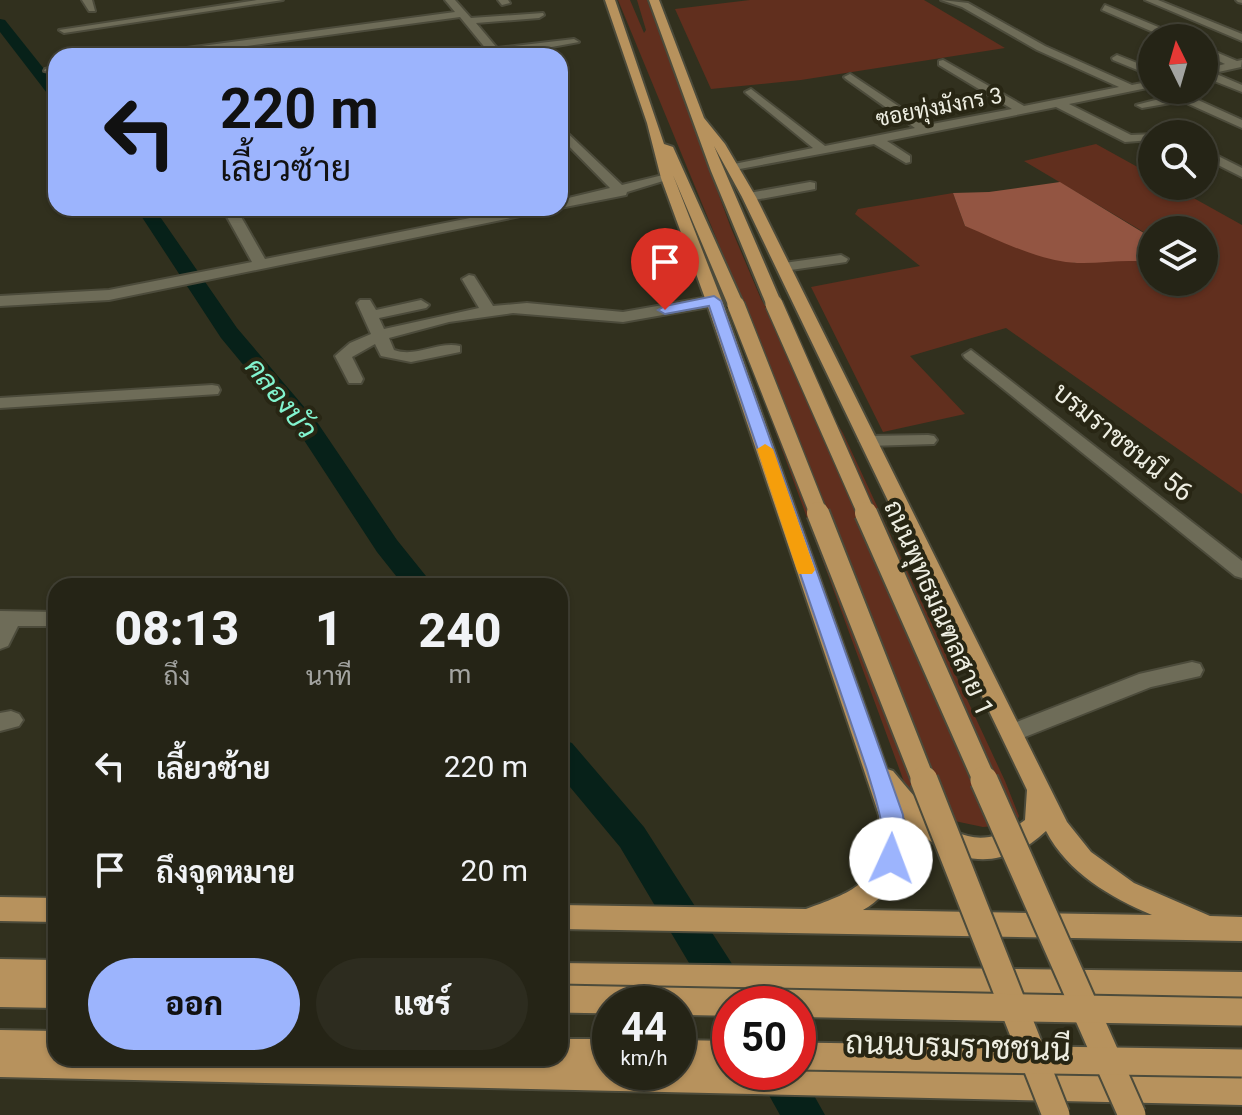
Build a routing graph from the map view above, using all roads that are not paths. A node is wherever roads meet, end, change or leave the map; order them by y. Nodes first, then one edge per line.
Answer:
1 (278, 0) edge
2 (450, 0) edge
3 (610, 0) edge
4 (654, 0) edge
5 (946, 0) edge
6 (1150, 0) edge
7 (429, 3) dead end
8 (231, 6) junction
9 (1105, 8) dead end
10 (368, 13) dead end
11 (539, 15) dead end
12 (440, 17) junction
13 (466, 18) junction
14 (244, 21) dead end
15 (1143, 24) edge
16 (382, 25) junction
17 (364, 27) junction
18 (64, 30) dead end
19 (370, 38) dead end
20 (1242, 38) edge
21 (574, 42) dead end
22 (208, 48) edge
23 (491, 48) edge
24 (535, 48) edge
25 (1218, 55) edge
26 (1117, 58) dead end
27 (943, 63) dead end
28 (1240, 64) edge
29 (1218, 69) edge
30 (1138, 72) edge
31 (850, 77) dead end
32 (1218, 78) edge
33 (1138, 85) edge
34 (1130, 88) junction
35 (1242, 89) edge
36 (751, 92) dead end
37 (1060, 104) junction
38 (1147, 104) edge
39 (1199, 104) edge
40 (1142, 105) dead end
41 (1024, 111) junction
42 (700, 121) junction
43 (653, 123) junction
44 (1242, 124) edge
45 (926, 130) junction
46 (568, 138) edge
47 (1138, 138) edge
48 (877, 140) junction
49 (824, 151) junction
50 (906, 159) dead end
51 (1218, 160) edge
52 (734, 168) junction
53 (1242, 173) edge
54 (667, 178) junction
55 (810, 186) dead end
56 (621, 192) junction
57 (749, 197) junction
58 (568, 202) edge
59 (234, 216) edge
60 (478, 216) edge
61 (841, 259) dead end
62 (260, 263) junction
63 (784, 267) junction
64 (469, 279) dead end
65 (0, 301) edge
66 (725, 303) junction
67 (421, 305) dead end
68 (489, 312) junction
69 (381, 334) junction
70 (454, 349) dead end
71 (971, 355) dead end
72 (355, 379) dead end
73 (212, 390) dead end
74 (0, 403) edge
75 (928, 440) dead end
76 (868, 441) junction
77 (1242, 571) edge
78 (6, 618) edge
79 (48, 619) edge
80 (0, 641) edge
81 (1192, 670) dead end
82 (1012, 733) junction
83 (1025, 760) junction
84 (878, 770) junction
85 (0, 909) edge
86 (48, 910) edge
87 (568, 917) edge
88 (810, 920) junction
89 (1210, 929) junction
90 (1242, 929) edge
91 (0, 972) edge
92 (48, 973) edge
93 (568, 976) edge
94 (1242, 985) edge
95 (0, 994) edge
96 (48, 995) edge
97 (568, 999) edge
98 (1242, 1012) edge
99 (0, 1044) edge
100 (48, 1045) edge
101 (568, 1053) edge
102 (592, 1053) edge
103 (816, 1056) edge
104 (0, 1063) edge
105 (1242, 1063) edge
106 (48, 1064) edge
107 (178, 1066) edge
108 (1242, 1090) edge
109 (1056, 1115) edge
110 (1132, 1115) edge

1 - 8 street
2 - 13 street
3 - 43 main road
4 - 42 main road, ถนนพุทธมณฑลสาย 1
5 - 34 street
6 - 20 street
7 - 12 street
8 - 14 street
8 - 18 street
9 - 15 street
10 - 16 street
11 - 13 street
12 - 13 street
12 - 16 street
13 - 23 street
16 - 17 street
17 - 19 street
17 - 22 street
21 - 24 street
25 - 28 street
26 - 30 street
27 - 41 street
28 - 29 street
31 - 45 street
32 - 35 street
33 - 34 street, ซอยทุ่งมังกร 3
34 - 37 street, ซอยทุ่งมังกร 3
36 - 49 street
37 - 41 street, ซอยทุ่งมังกร 3
37 - 47 street
38 - 40 street
39 - 44 street
41 - 45 street, ซอยทุ่งมังกร 3
42 - 52 main road, ถนนพุทธมณฑลสาย 1
42 - 110 main road, ถนนพุทธมณฑลสาย 1, bridge
43 - 54 main road
43 - 66 main road
45 - 48 street, ซอยทุ่งมังกร 3
46 - 56 street
48 - 49 street, ซอยทุ่งมังกร 3
48 - 50 street
49 - 52 street, ซอยทุ่งมังกร 3
51 - 53 street
52 - 57 main road, ถนนพุทธมณฑลสาย 1
54 - 56 street
54 - 66 main road
55 - 57 street
56 - 58 street
57 - 63 main road, ถนนพุทธมณฑลสาย 1
59 - 62 street
60 - 62 street
61 - 63 street
62 - 65 street
63 - 76 main road, ถนนพุทธมณฑลสาย 1
64 - 68 street
66 - 68 street
66 - 84 main road
66 - 109 main road, bridge
67 - 69 street
68 - 69 street
69 - 70 street
69 - 72 street
71 - 77 street, บรมราชชนนี 56
73 - 74 street
75 - 76 street
76 - 82 main road, ถนนพุทธมณฑลสาย 1
78 - 79 street
78 - 80 street
81 - 82 street
82 - 83 main road, ถนนพุทธมณฑลสาย 1
83 - 84 main road
83 - 89 main road, ถนนพุทธมณฑลสาย 1
84 - 88 main road
85 - 86 main road
87 - 88 main road
88 - 89 main road
89 - 90 main road
91 - 92 main road
93 - 94 main road
95 - 96 main road
97 - 98 main road, bridge
99 - 100 main road
101 - 102 main road
103 - 105 main road, bridge
104 - 106 main road, ถนนบรมราชชนนี
107 - 108 main road, ถนนบรมราชชนนี

